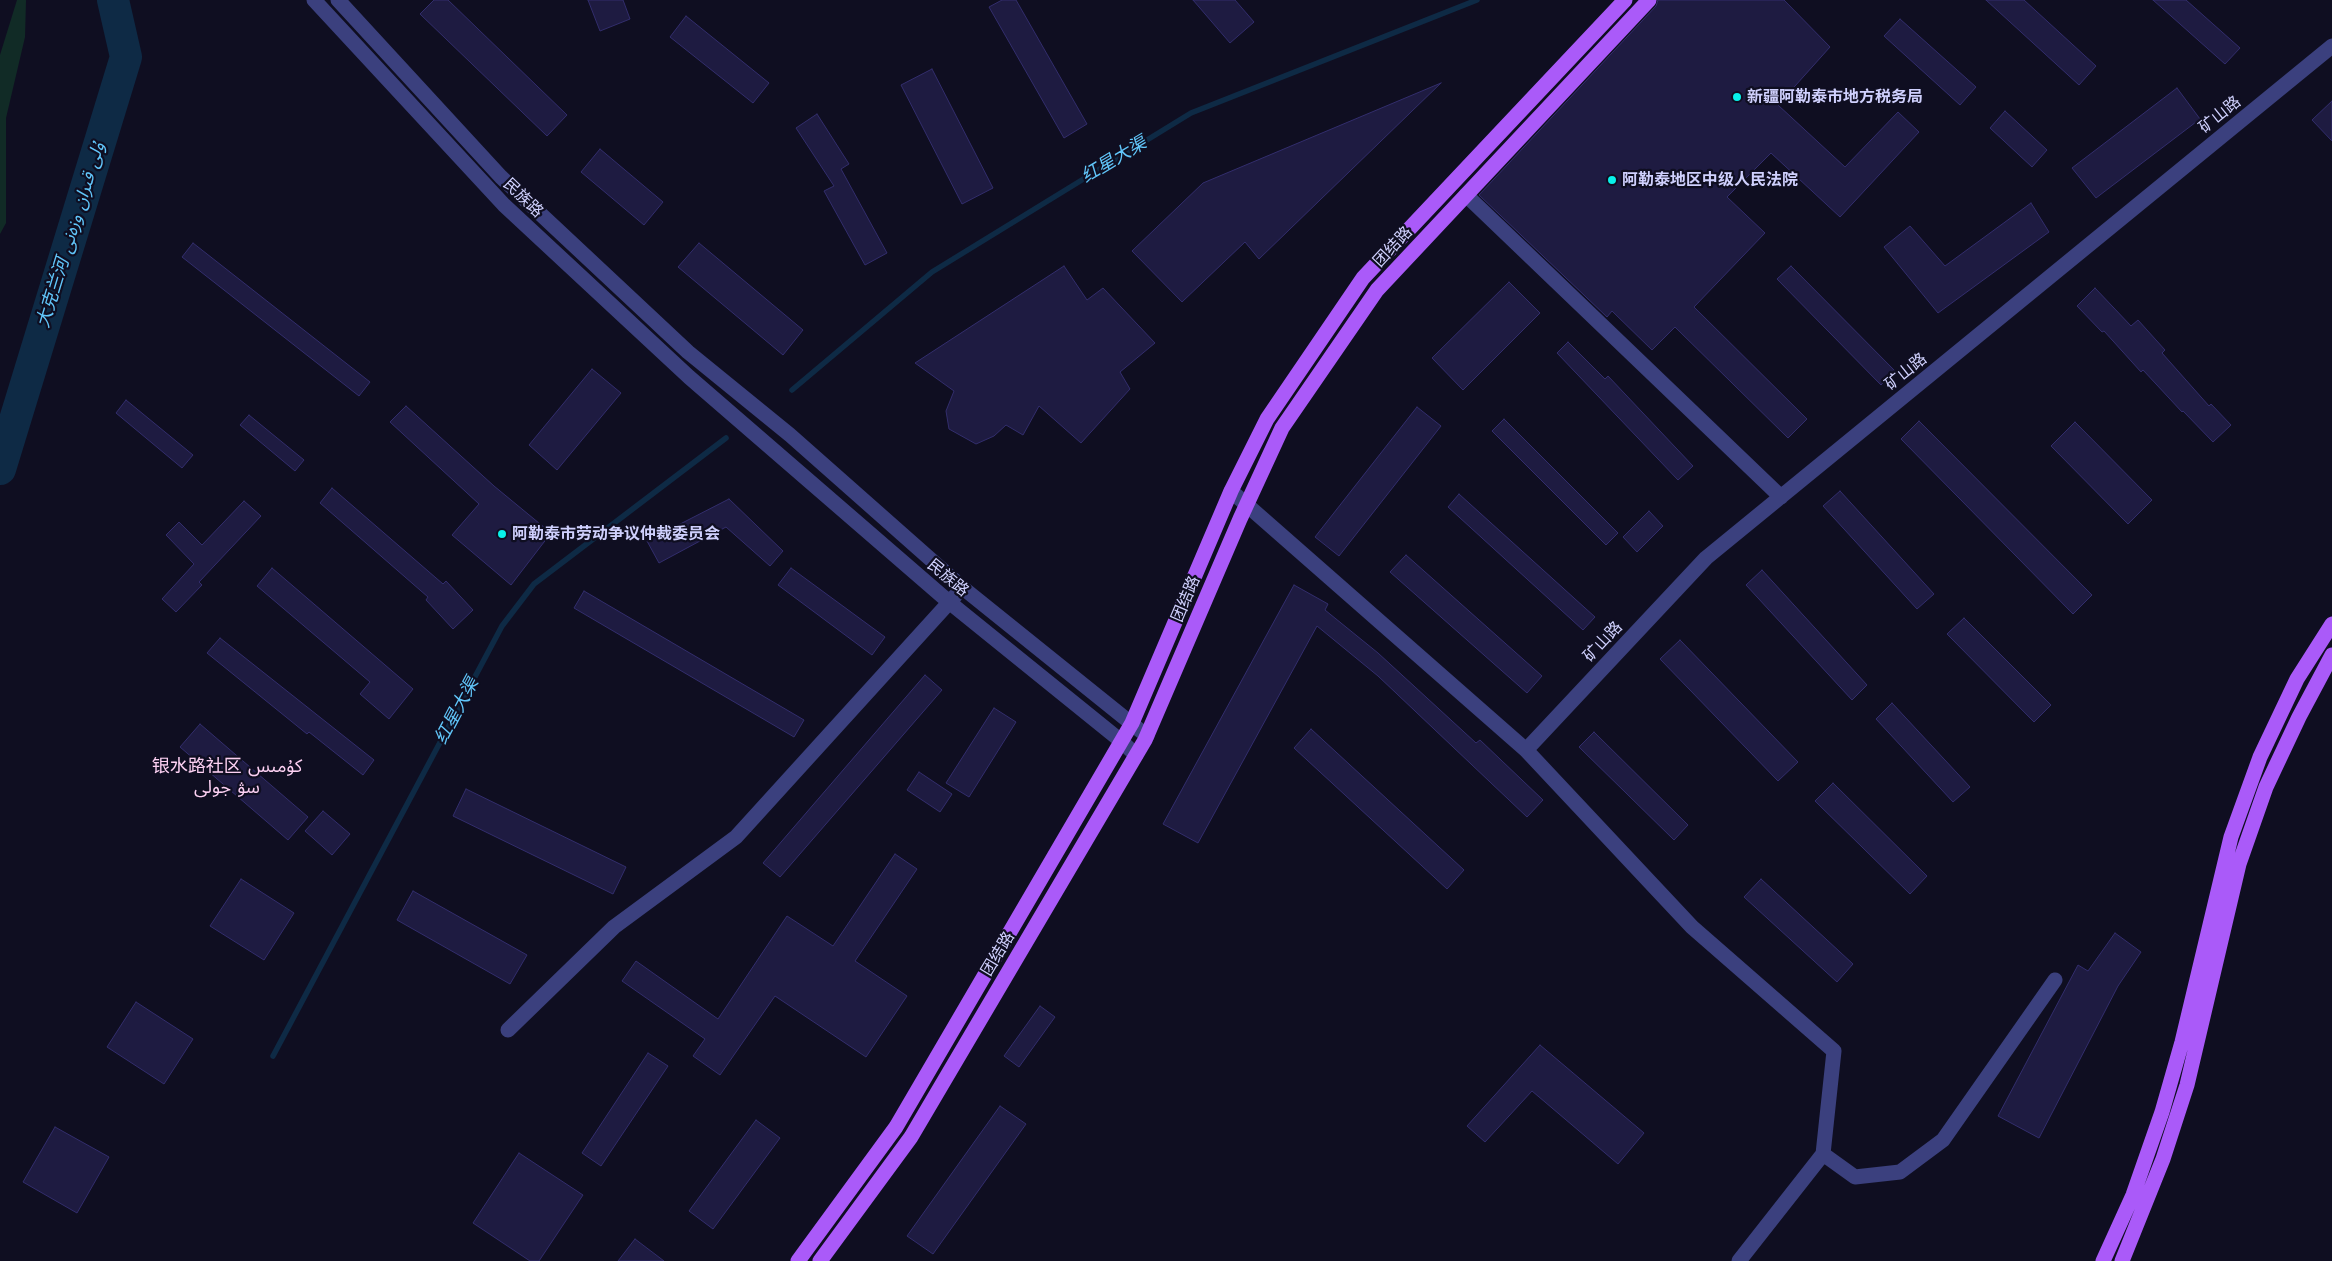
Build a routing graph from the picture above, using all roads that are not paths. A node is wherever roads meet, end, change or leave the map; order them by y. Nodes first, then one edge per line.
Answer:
1 (314, 0) edge
2 (338, 0) edge
3 (1624, 0) edge
4 (1649, 0) edge
5 (2332, 46) edge
6 (1466, 195) junction
7 (1231, 491) junction
8 (1781, 496) junction
9 (1247, 505) junction
10 (963, 588) junction
11 (949, 602) junction
12 (2332, 624) edge
13 (2332, 655) edge
14 (1132, 723) junction
15 (1147, 736) junction
16 (1121, 740) junction
17 (1526, 750) junction
18 (1136, 755) junction
19 (2055, 980) dead end
20 (508, 1030) dead end
21 (1823, 1154) junction
22 (798, 1261) edge
23 (820, 1261) edge
24 (1739, 1261) edge
25 (2103, 1261) edge
26 (2122, 1261) edge

1 - 11 street, 民族路
2 - 10 street, 民族路
3 - 7 main road, 团结路
4 - 6 main road, 团结路
5 - 8 street, 矿山路
6 - 8 street
6 - 9 main road, 团结路
7 - 9 street
7 - 14 main road, 团结路
8 - 17 street, 矿山路
9 - 15 main road, 团结路
9 - 17 street
10 - 11 street
10 - 14 street, 民族路
11 - 16 street, 民族路
11 - 20 street
12 - 25 main road
13 - 26 main road
14 - 15 street, 民族路
14 - 16 main road, 团结路
15 - 18 main road, 团结路
16 - 18 street, 民族路
16 - 22 main road, 团结路
17 - 21 street
18 - 23 main road, 团结路
19 - 21 street
21 - 24 street

